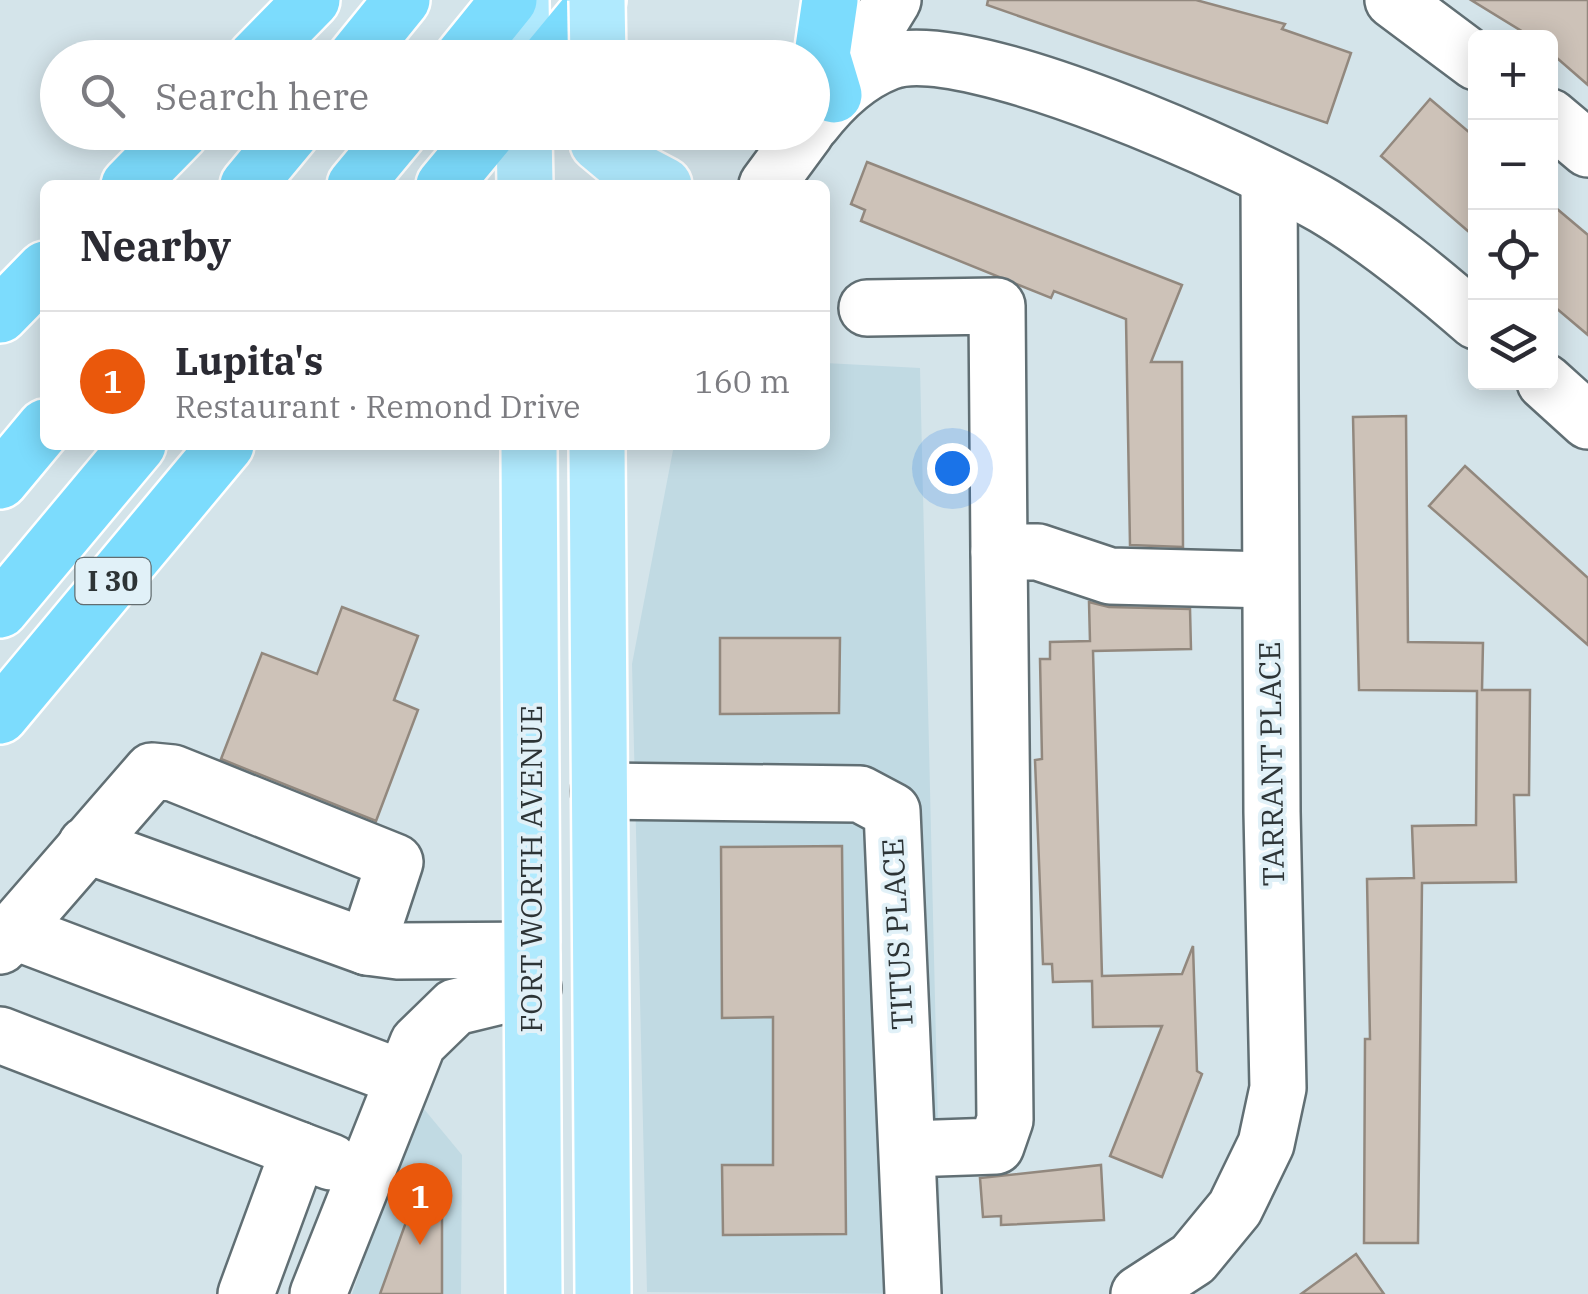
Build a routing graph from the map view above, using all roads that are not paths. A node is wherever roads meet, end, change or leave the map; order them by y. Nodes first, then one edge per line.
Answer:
1 (312, 0) edge
2 (402, 0) edge
3 (510, 0) edge
4 (521, 0) edge
5 (598, 0) edge
6 (830, 0) edge
7 (894, 0) edge
8 (1393, 0) edge
9 (273, 40) edge
10 (370, 40) edge
11 (477, 40) edge
12 (522, 40) edge
13 (565, 40) edge
14 (598, 40) edge
15 (824, 40) edge
16 (1468, 56) edge
17 (830, 99) edge
18 (830, 108) edge
19 (1552, 120) edge
20 (1588, 149) edge
21 (163, 150) edge
22 (277, 150) edge
23 (384, 150) edge
24 (473, 150) edge
25 (524, 150) edge
26 (793, 150) edge
27 (598, 154) edge
28 (133, 180) edge
29 (252, 180) edge
30 (360, 180) edge
31 (448, 180) edge
32 (525, 180) edge
33 (654, 180) edge
34 (771, 180) edge
35 (1269, 180) junction
36 (40, 274) edge
37 (867, 308) dead end
38 (1468, 315) edge
39 (0, 316) edge
40 (1553, 390) edge
41 (1588, 421) edge
42 (40, 434) edge
43 (134, 450) edge
44 (222, 450) edge
45 (529, 450) edge
46 (602, 462) edge
47 (0, 481) edge
48 (1000, 552) junction
49 (1270, 580) junction
50 (0, 610) edge
51 (531, 691) junction
52 (598, 691) junction
53 (0, 716) edge
54 (599, 791) junction
55 (86, 845) junction
56 (6, 938) edge
57 (366, 946) junction
58 (533, 969) junction
59 (600, 987) junction
60 (0, 1036) edge
61 (402, 1078) junction
62 (908, 1149) junction
63 (300, 1150) junction
64 (363, 1174) junction
65 (246, 1294) edge
66 (318, 1294) edge
67 (534, 1294) edge
68 (602, 1294) edge
69 (912, 1294) edge
70 (1139, 1294) edge

1 - 9 highway
2 - 10 highway
3 - 11 highway
4 - 12 main road
5 - 13 highway
5 - 14 main road, bridge
6 - 15 highway
7 - 17 street
8 - 16 street
18 - 35 street
19 - 20 street
21 - 28 highway
22 - 29 highway
23 - 30 highway
24 - 31 highway
25 - 32 main road
26 - 34 street
27 - 33 main road
35 - 38 street
35 - 49 street, TARRANT PLACE
36 - 39 highway
37 - 48 street
40 - 41 street
42 - 47 highway
43 - 50 highway
44 - 53 highway, I 30
45 - 51 main road, FORT WORTH AVENUE
46 - 52 main road
48 - 49 street
48 - 62 street
49 - 70 street, TARRANT PLACE
51 - 52 main road
51 - 58 main road, FORT WORTH AVENUE
52 - 54 main road
54 - 59 main road
54 - 62 street, TITUS PLACE
55 - 56 street
55 - 57 street
55 - 57 street
56 - 61 street
57 - 58 street
58 - 59 main road
58 - 61 street
58 - 67 main road, FORT WORTH AVENUE
59 - 68 main road
60 - 63 street
61 - 64 street
62 - 69 street, TITUS PLACE
63 - 64 street
63 - 65 street
64 - 66 street

